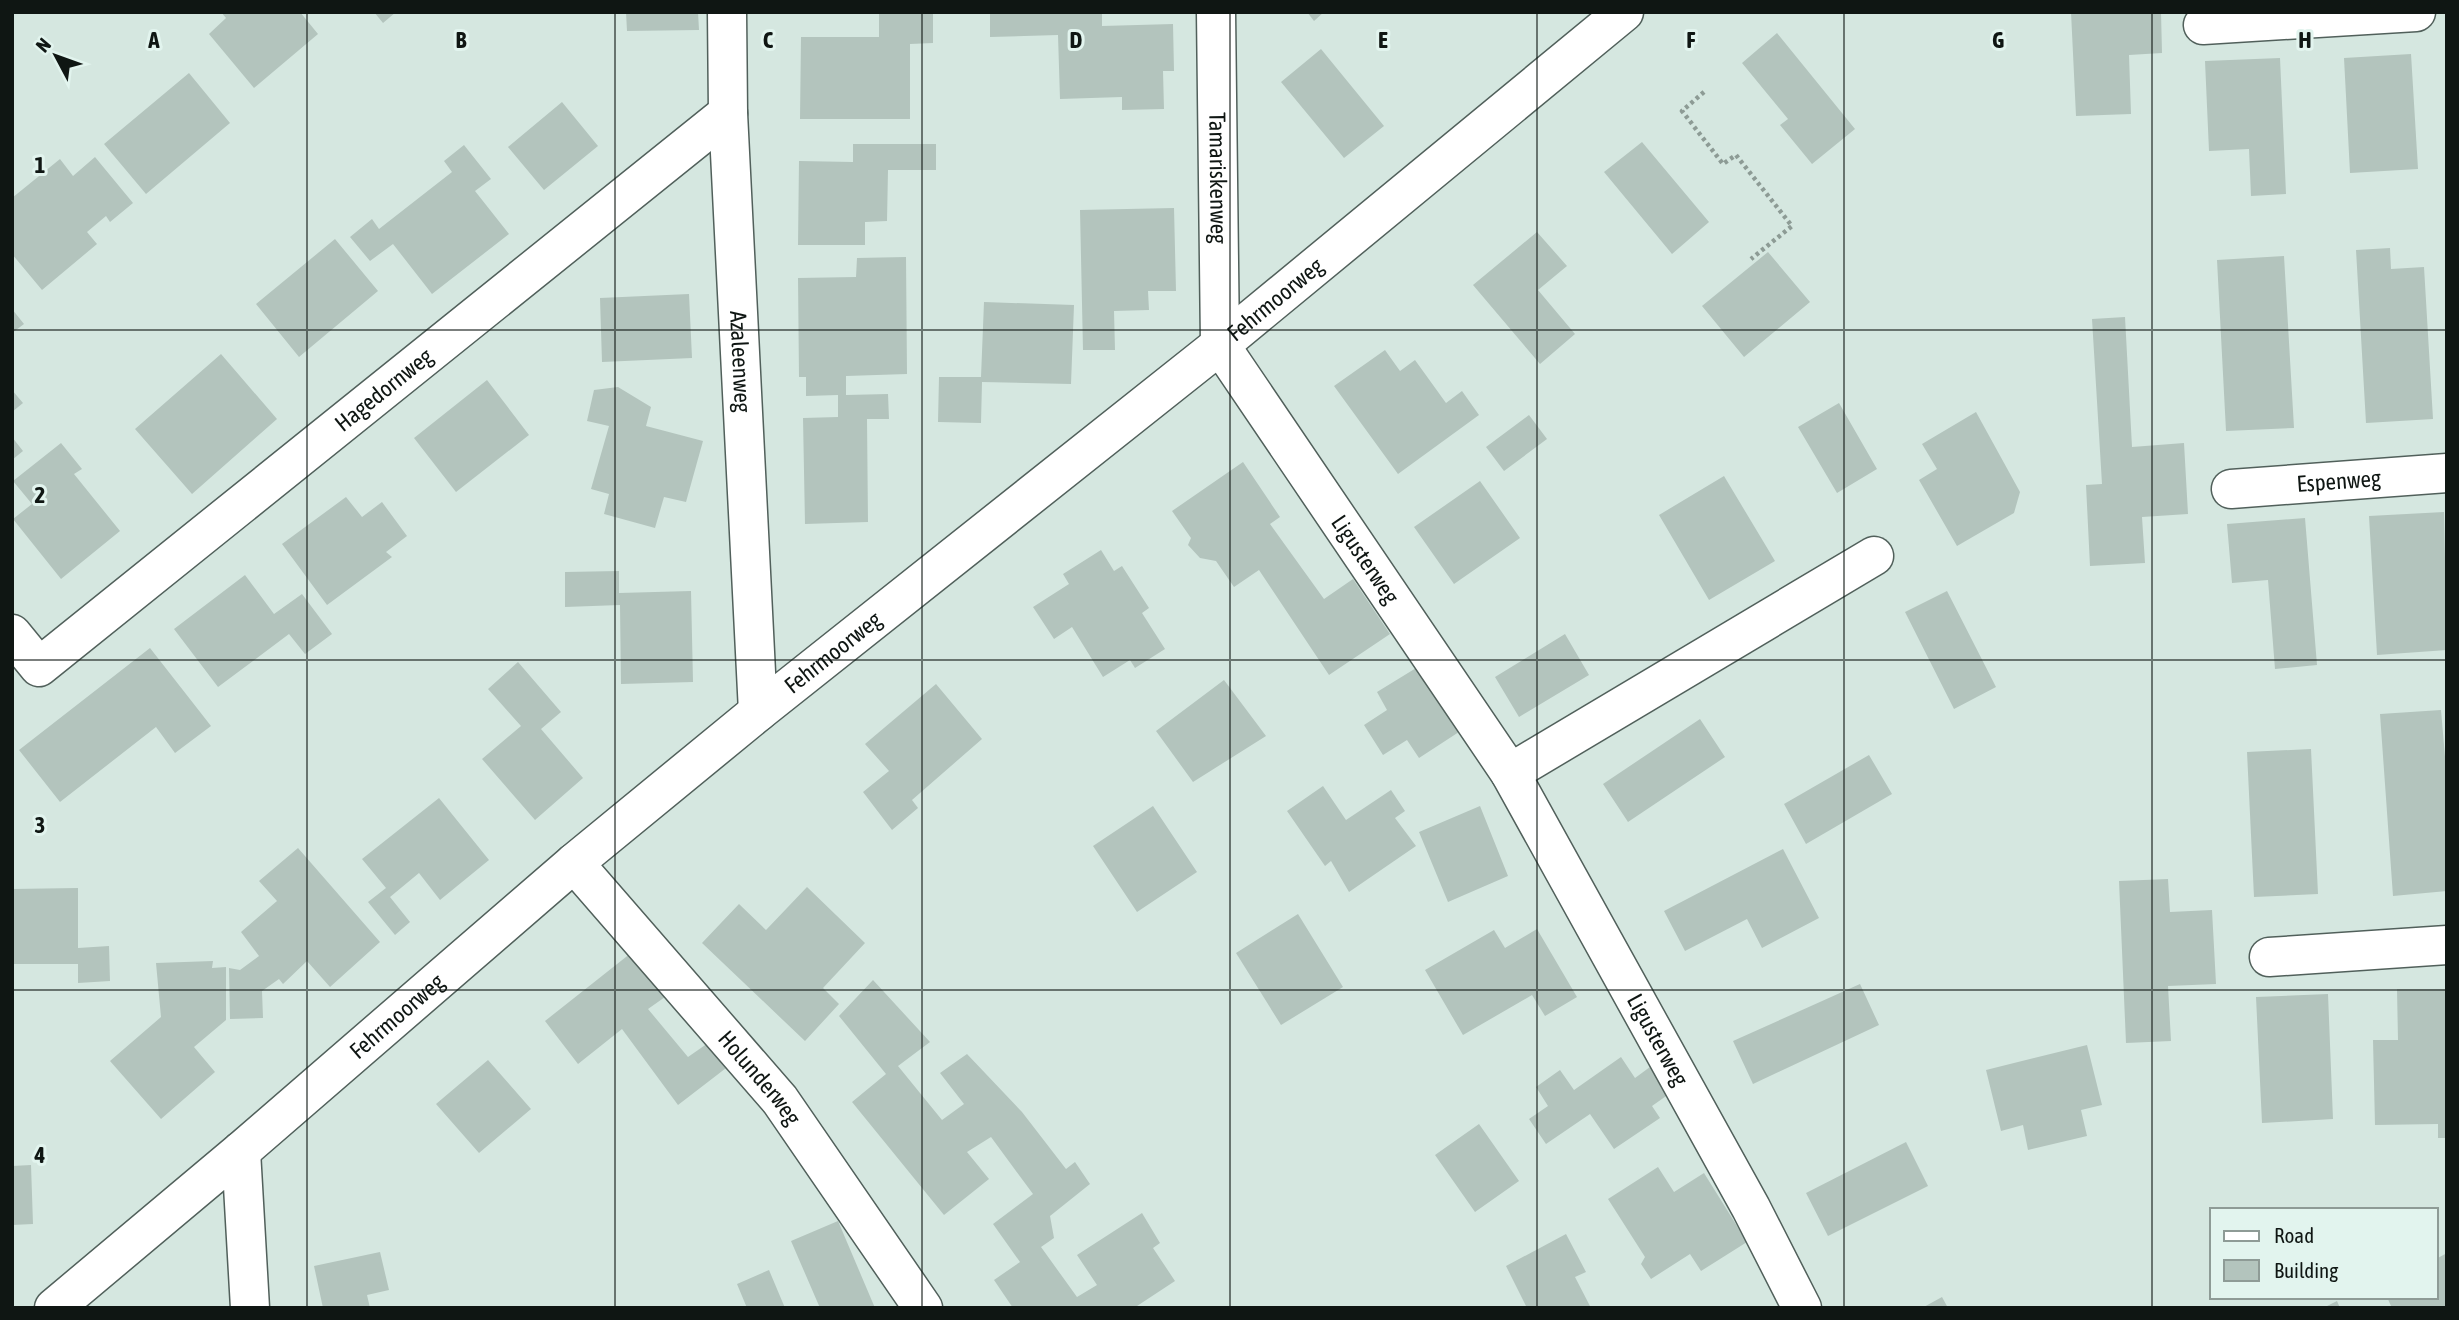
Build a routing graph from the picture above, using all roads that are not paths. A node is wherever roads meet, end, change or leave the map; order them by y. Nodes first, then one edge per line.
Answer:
1 (727, 12) edge
2 (1216, 12) edge
3 (1624, 12) edge
4 (2416, 12) edge
5 (2203, 25) dead end
6 (728, 113) junction
7 (1220, 345) junction
8 (2447, 473) edge
9 (2231, 489) dead end
10 (1874, 556) dead end
11 (12, 634) edge
12 (758, 712) junction
13 (1510, 773) junction
14 (574, 863) junction
15 (2447, 945) edge
16 (2269, 957) dead end
17 (241, 1151) junction
18 (54, 1308) edge
19 (250, 1308) edge
20 (923, 1308) edge
21 (1802, 1308) edge

1 - 6 street, Azaleenweg
2 - 7 street, Tamariskenweg
3 - 7 street, Fehrmoorweg
4 - 5 street
6 - 11 street, Hagedornweg
6 - 12 street, Azaleenweg
7 - 12 street, Fehrmoorweg
7 - 13 street, Ligusterweg
8 - 9 street, Espenweg
10 - 13 street
12 - 14 street, Fehrmoorweg
13 - 21 street, Ligusterweg
14 - 17 street, Fehrmoorweg
14 - 20 street, Holunderweg
15 - 16 street
17 - 18 street, Fehrmoorweg
17 - 19 street

